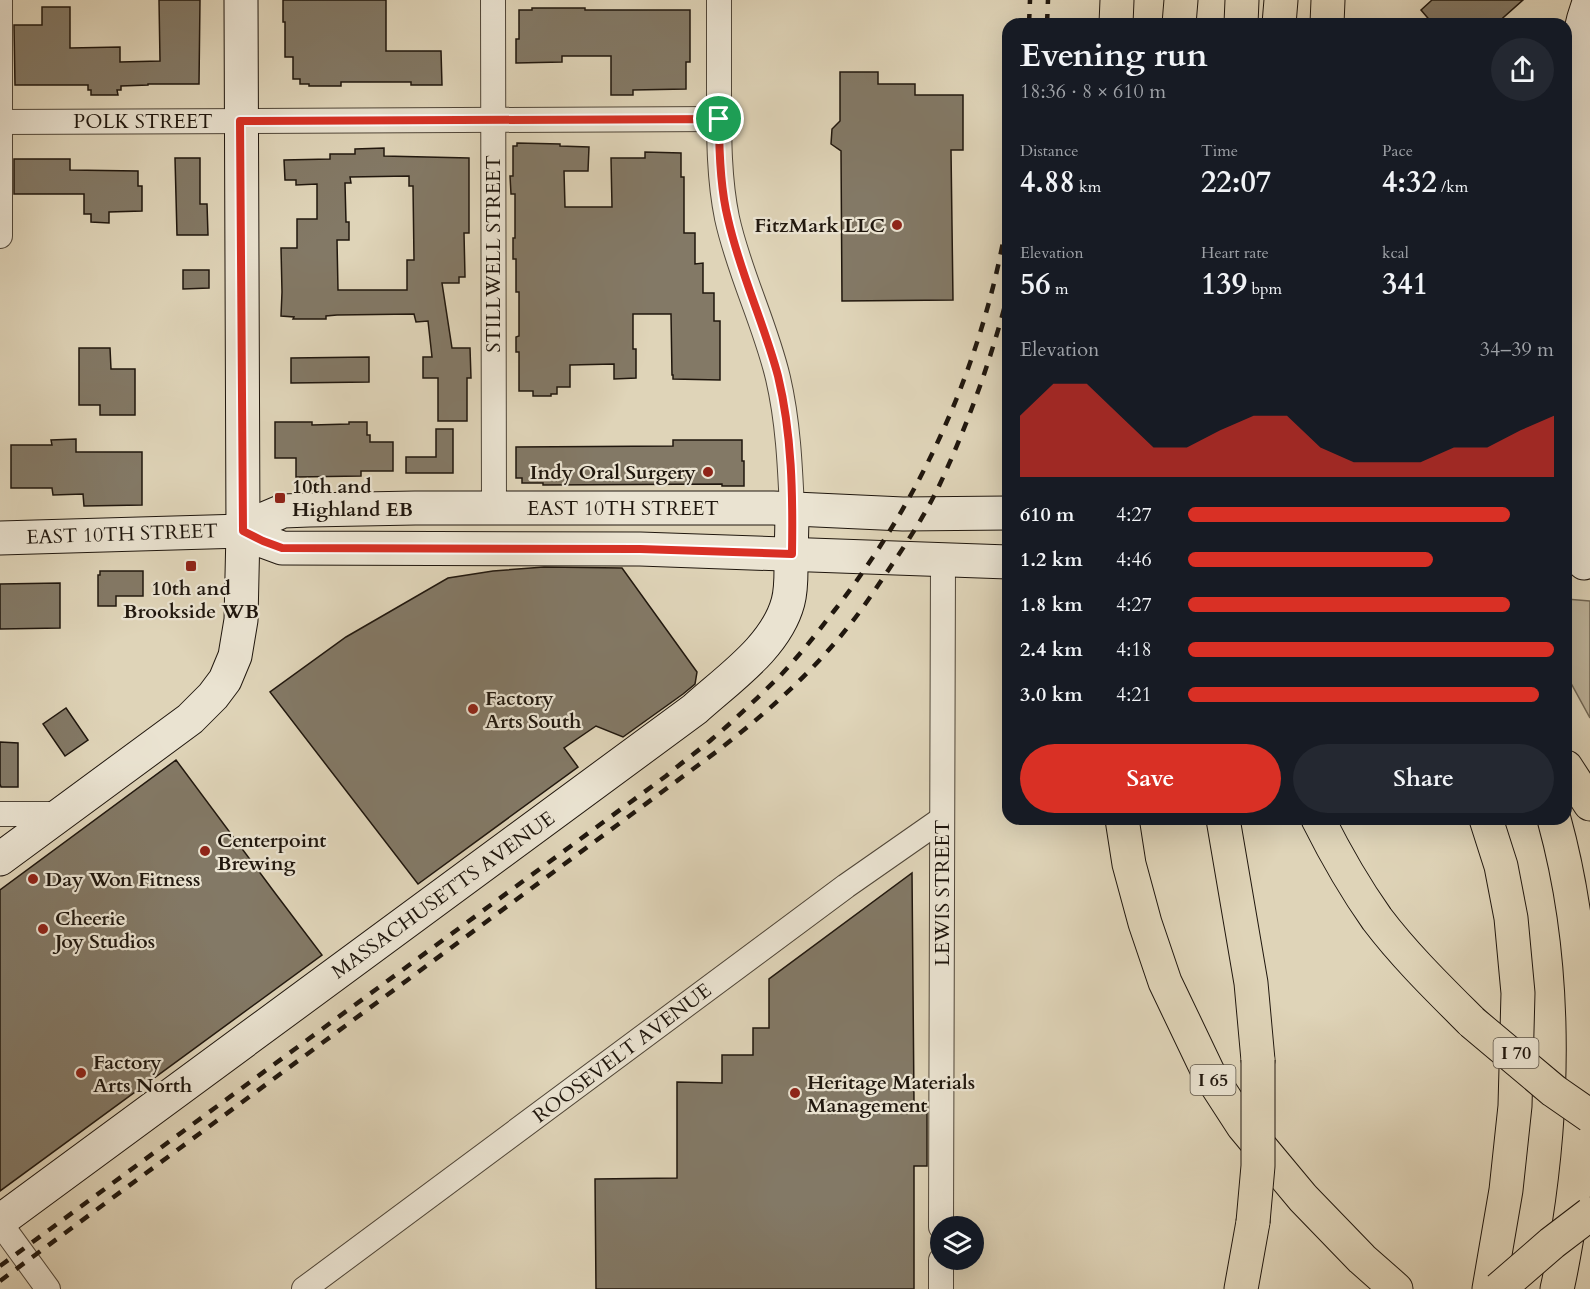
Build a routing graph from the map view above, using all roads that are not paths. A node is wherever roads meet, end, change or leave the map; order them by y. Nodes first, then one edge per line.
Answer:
1 (0, 0) edge
2 (241, 0) edge
3 (493, 0) edge
4 (719, 0) edge
5 (1117, 0) edge
6 (1181, 0) edge
7 (1242, 0) edge
8 (1281, 0) edge
9 (1328, 0) edge
10 (1590, 0) edge
11 (1116, 18) edge
12 (1180, 18) edge
13 (1241, 18) edge
14 (1280, 18) edge
15 (1327, 18) edge
16 (719, 119) junction
17 (493, 120) junction
18 (240, 121) junction
19 (0, 122) edge
20 (0, 236) edge
21 (1573, 457) edge
22 (494, 508) junction
23 (792, 509) junction
24 (1002, 513) edge
25 (1579, 518) edge
26 (243, 531) junction
27 (0, 538) edge
28 (792, 554) junction
29 (943, 560) junction
30 (1002, 562) edge
31 (1580, 563) edge
32 (1572, 776) edge
33 (1590, 804) edge
34 (0, 814) edge
35 (61, 814) junction
36 (942, 819) junction
37 (1123, 825) edge
38 (1224, 825) edge
39 (1321, 825) edge
40 (1488, 825) edge
41 (1555, 825) edge
42 (0, 859) edge
43 (1590, 1116) edge
44 (1590, 1214) edge
45 (941, 1216) edge
46 (0, 1222) edge
47 (941, 1270) edge
48 (48, 1289) edge
49 (304, 1289) edge
50 (941, 1289) edge
51 (1241, 1289) edge
52 (1396, 1289) edge
53 (1489, 1289) edge
54 (1499, 1289) edge
55 (1557, 1289) edge

1 - 19 street
2 - 18 main road
3 - 17 street, STILLWELL STREET
4 - 16 street
5 - 11 highway
6 - 12 highway
7 - 13 highway
8 - 14 highway
9 - 15 highway
10 - 21 main road
16 - 17 street, POLK STREET
16 - 23 street
17 - 18 street, POLK STREET
17 - 22 street, STILLWELL STREET
18 - 19 street, POLK STREET
18 - 26 main road
19 - 20 street
21 - 25 main road
22 - 23 main road, EAST 10TH STREET
22 - 26 main road, EAST 10TH STREET
23 - 24 main road, EAST 10TH STREET
23 - 28 main road, MASSACHUSETTS AVENUE
25 - 31 main road
26 - 27 main road, EAST 10TH STREET
26 - 28 main road, EAST 10TH STREET
26 - 35 main road
28 - 29 main road, EAST 10TH STREET
28 - 46 main road, MASSACHUSETTS AVENUE
29 - 30 main road, EAST 10TH STREET
29 - 36 street, LEWIS STREET
32 - 33 highway
34 - 35 street
35 - 42 main road
36 - 45 street, LEWIS STREET
36 - 49 street, ROOSEVELT AVENUE
37 - 52 highway, I 65
38 - 51 highway, bridge
39 - 43 highway, bridge
40 - 53 highway, I 70
41 - 55 highway
44 - 54 highway, bridge
46 - 48 street
47 - 50 street

